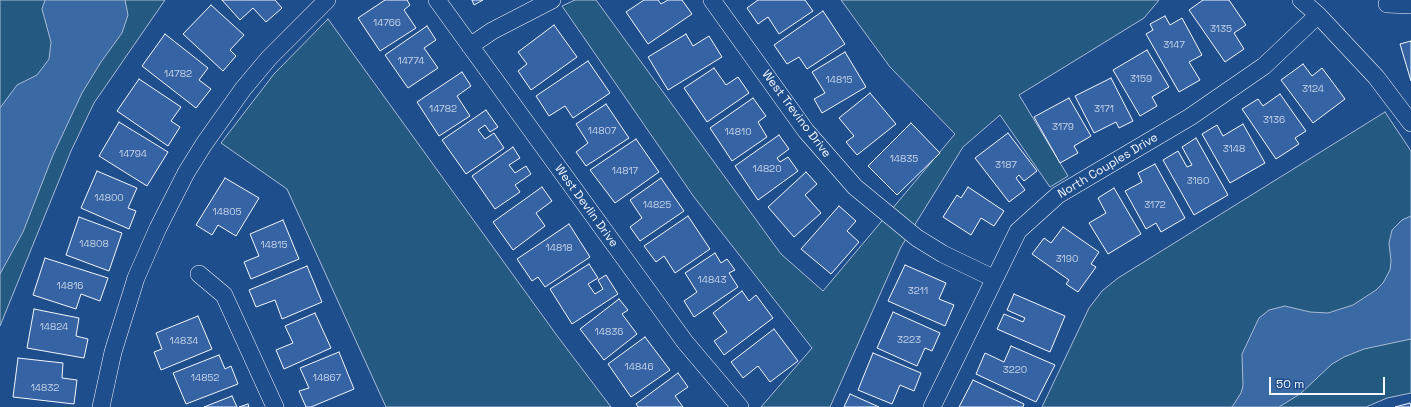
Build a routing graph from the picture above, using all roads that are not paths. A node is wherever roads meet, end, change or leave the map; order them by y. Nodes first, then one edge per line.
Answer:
1 (328, 0) edge
2 (437, 0) edge
3 (552, 0) edge
4 (712, 0) edge
5 (1301, 0) edge
6 (1387, 4) dead end
7 (1411, 5) edge
8 (1318, 15) junction
9 (470, 46) junction
10 (1411, 123) edge
11 (199, 274) dead end
12 (994, 278) junction
13 (101, 407) edge
14 (275, 407) edge
15 (740, 407) edge
16 (932, 407) edge

1 - 13 street
2 - 9 street, West Devlin Drive
3 - 9 street
4 - 12 street, West Trevino Drive
5 - 8 street
6 - 7 street
8 - 10 street
8 - 12 street, North Couples Drive
9 - 15 street, West Devlin Drive
11 - 14 street
12 - 16 street, North Couples Drive

